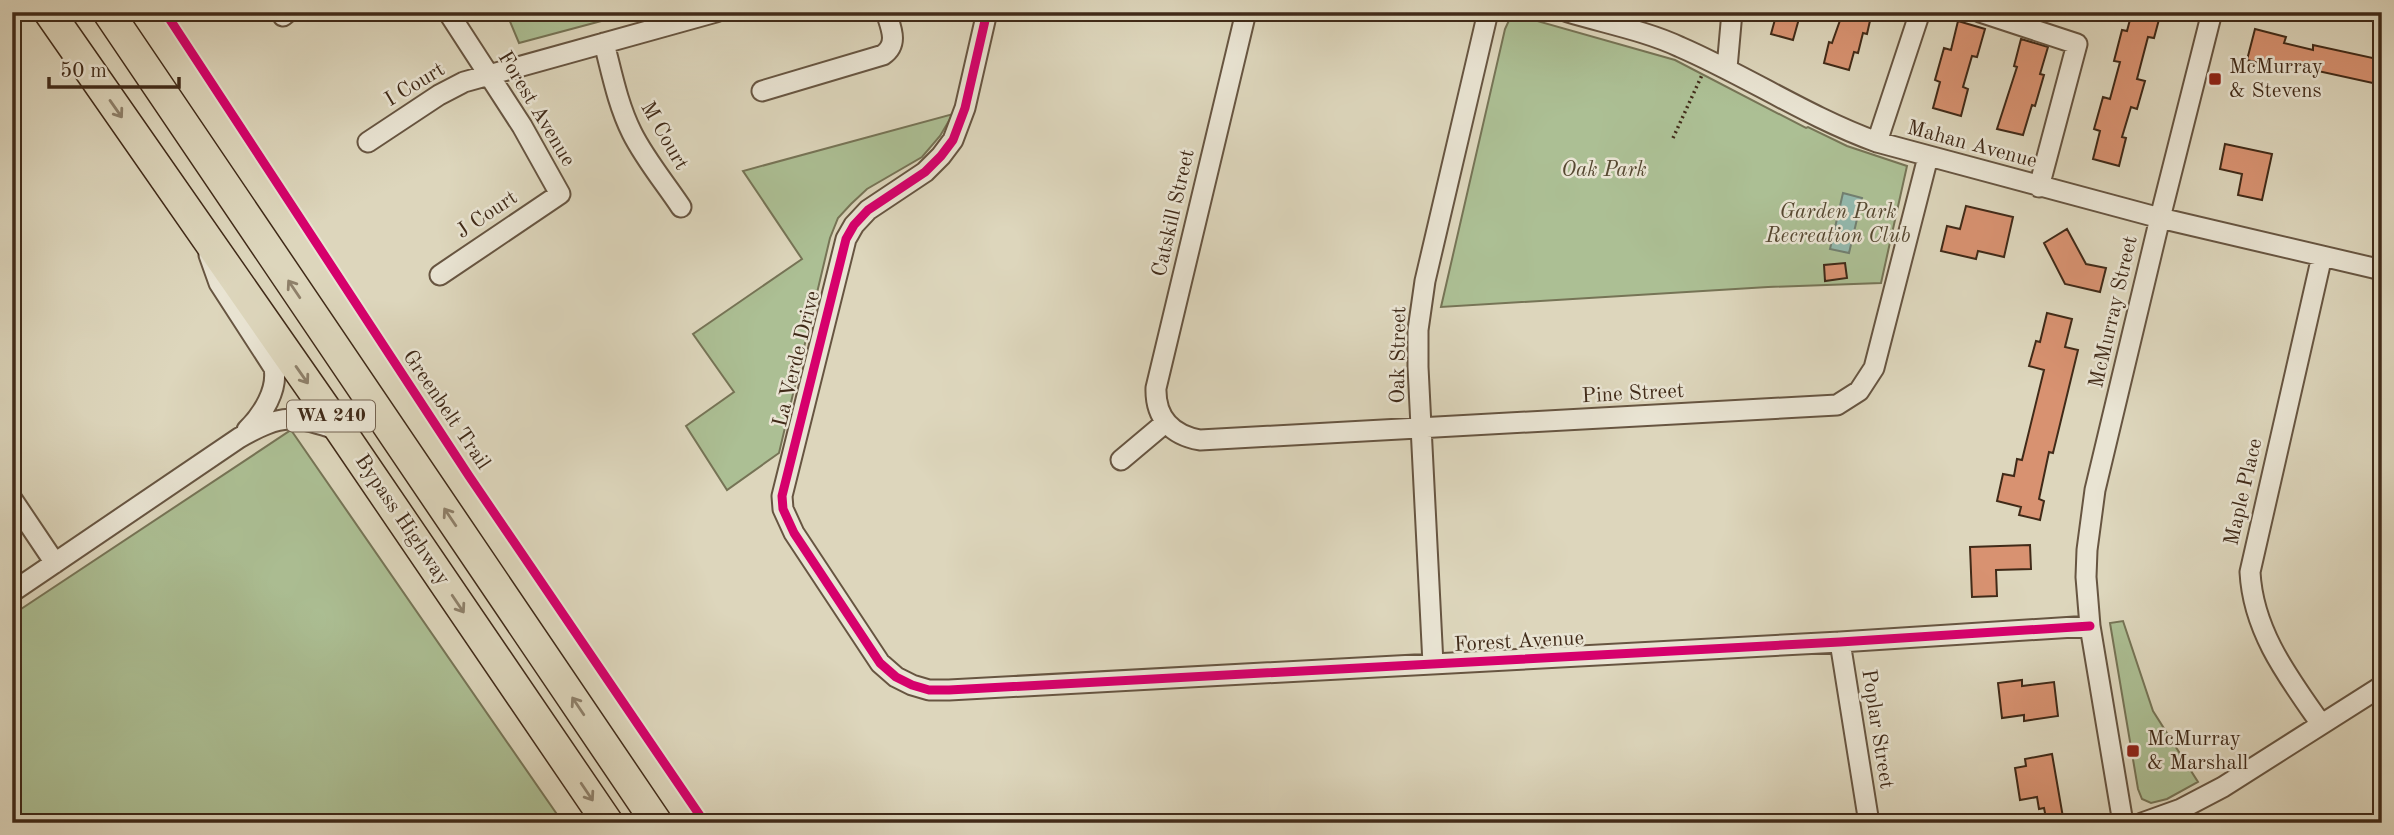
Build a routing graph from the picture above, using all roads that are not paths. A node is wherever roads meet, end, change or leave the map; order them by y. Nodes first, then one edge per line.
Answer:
1 (49, 12) edge
2 (108, 12) edge
3 (449, 12) edge
4 (716, 12) edge
5 (886, 12) edge
6 (987, 12) edge
7 (1246, 12) edge
8 (1488, 12) edge
9 (1568, 12) edge
10 (1732, 12) edge
11 (1920, 12) edge
12 (1980, 12) edge
13 (2212, 12) edge
14 (604, 43) junction
15 (1727, 68) junction
16 (489, 74) junction
17 (762, 91) dead end
18 (368, 142) dead end
19 (1877, 142) junction
20 (1928, 157) junction
21 (2039, 187) junction
22 (560, 194) joint
23 (681, 207) dead end
24 (2160, 218) junction
25 (207, 239) junction
26 (2322, 256) junction
27 (2382, 270) edge
28 (440, 275) dead end
29 (1165, 423) junction
30 (1421, 428) junction
31 (341, 431) junction
32 (239, 438) junction
33 (1121, 460) dead end
34 (12, 499) edge
35 (55, 562) junction
36 (15, 590) dead end
37 (2090, 626) junction
38 (1840, 642) junction
39 (1433, 664) junction
40 (2382, 686) edge
41 (949, 690) joint
42 (2321, 724) junction
43 (608, 823) edge
44 (657, 823) edge
45 (1869, 823) edge
46 (2123, 823) edge
47 (2142, 823) edge

1 -> 25 highway, Bypass Highway / WA 240
44 -> 2 highway, Bypass Highway / WA 240
3 - 16 street, Forest Avenue
4 - 14 street
5 - 17 street
6 - 41 street, La Verde Drive
7 - 29 street, Catskill Street
8 - 30 street, Oak Street
9 - 15 street, Mahan Avenue
10 - 15 street
11 - 19 street
12 - 21 street
13 - 24 street, McMurray Street
14 - 16 street
14 - 23 street, M Court
15 - 19 street, Mahan Avenue
16 - 18 street, I Court
16 - 22 street, Forest Avenue
19 - 20 street, Mahan Avenue
20 - 21 street, Mahan Avenue
20 - 30 street, Pine Street
21 - 24 street, Mahan Avenue
22 - 28 street, J Court
24 - 26 street, Mahan Avenue
24 - 37 street, McMurray Street
25 -> 31 highway, Bypass Highway / WA 240
25 - 32 street
26 - 27 street, Mahan Avenue
26 - 42 street, Maple Place
29 - 30 street, Pine Street
29 - 33 street
30 - 39 street, Oak Street
31 - 32 street
31 -> 43 highway, Bypass Highway / WA 240
32 - 35 street
34 - 35 street
35 - 36 street
37 - 38 street, Forest Avenue
37 - 46 street, McMurray Street
38 - 39 street, Forest Avenue
38 - 45 street, Poplar Street
39 - 41 street, Forest Avenue
40 - 42 street
42 - 47 street

